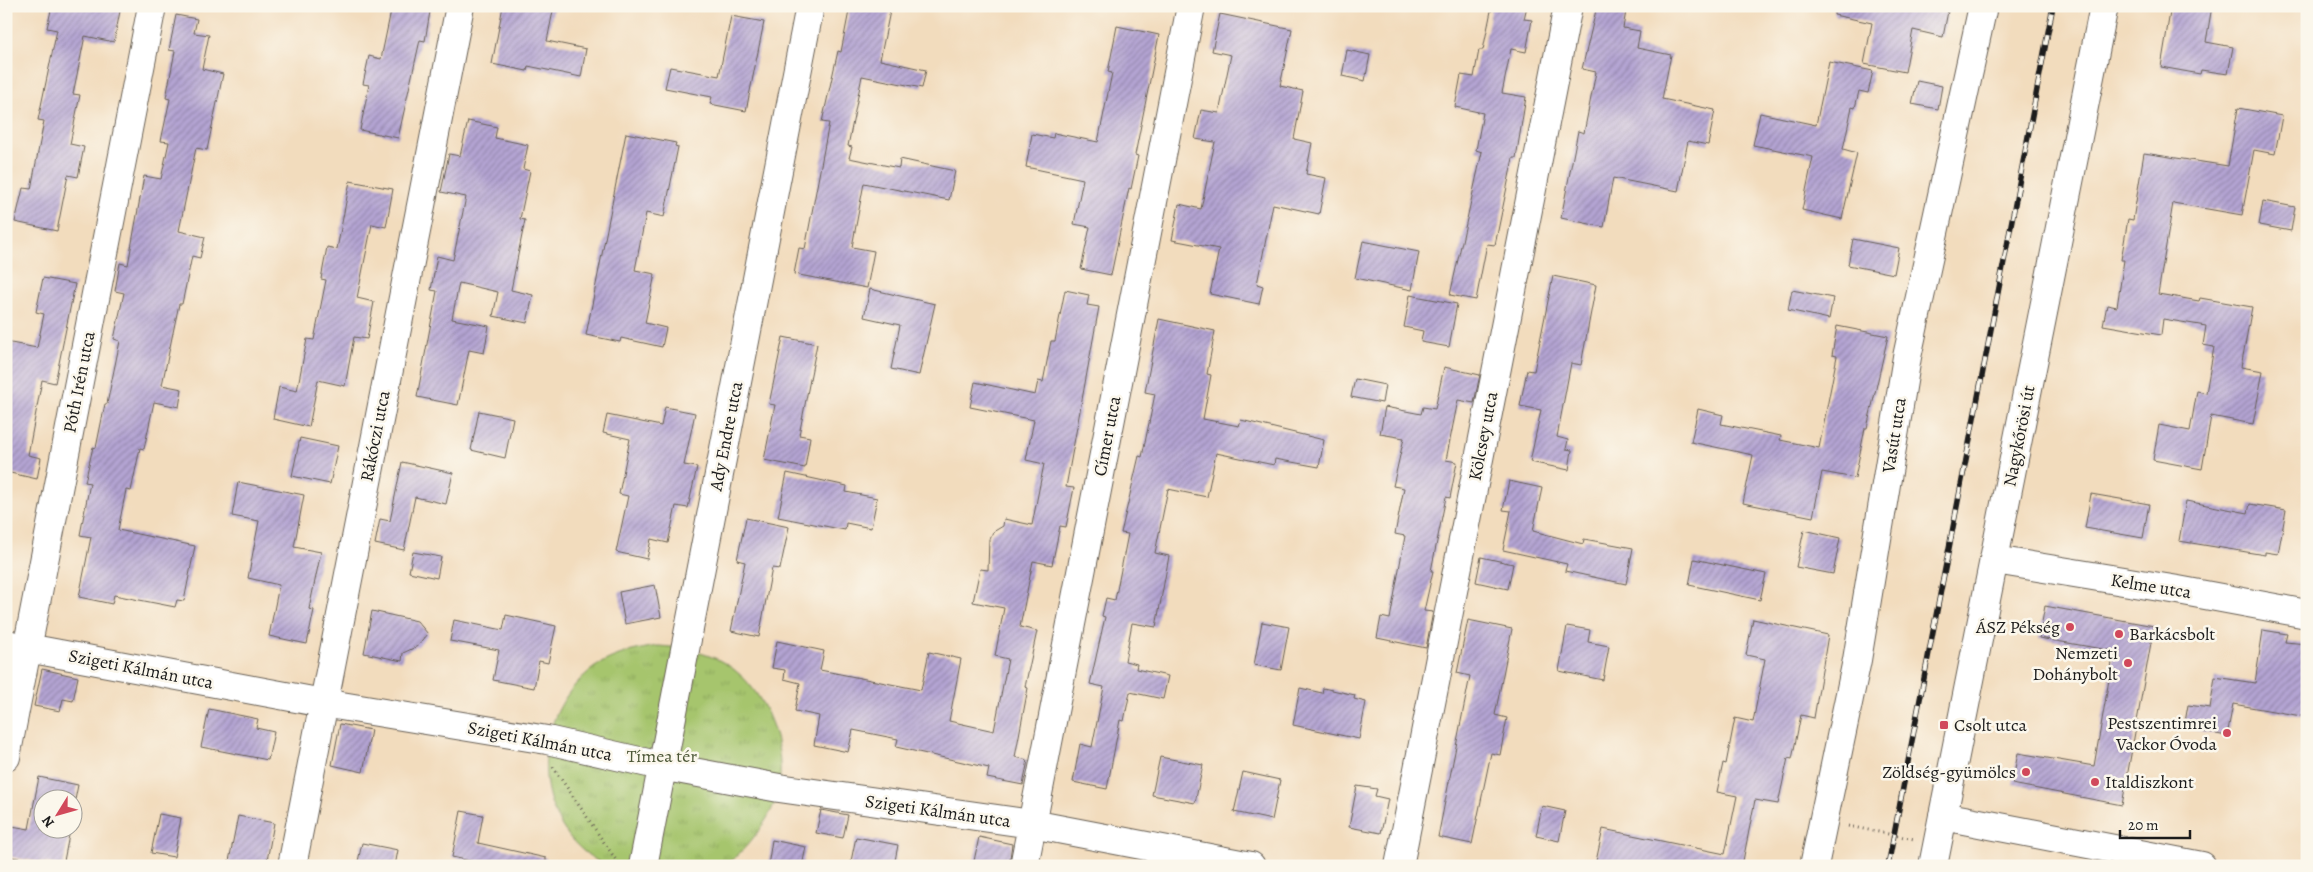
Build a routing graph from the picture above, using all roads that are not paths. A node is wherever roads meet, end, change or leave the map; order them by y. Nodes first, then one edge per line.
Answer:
1 (152, 6) edge
2 (460, 6) edge
3 (810, 6) edge
4 (1191, 6) edge
5 (1568, 6) edge
6 (1983, 6) edge
7 (2104, 6) edge
8 (1994, 560) junction
9 (2307, 614) edge
10 (17, 646) edge
11 (323, 703) junction
12 (6, 757) edge
13 (661, 766) junction
14 (1943, 816) junction
15 (1032, 824) junction
16 (292, 866) edge
17 (643, 866) edge
18 (1024, 866) edge
19 (1251, 866) edge
20 (1399, 866) edge
21 (1814, 866) edge
22 (1933, 866) edge
23 (2202, 866) edge

1 - 10 street, Póth Irén utca
2 - 11 street, Rákóczi utca
3 - 13 street, Ady Endre utca
4 - 15 street, Címer utca
5 - 20 street, Kölcsey utca
6 - 21 street, Vasút utca
7 - 8 street, Nagykőrösi út
8 - 9 street, Kelme utca
8 - 14 street, Nagykőrösi út
10 - 11 street, Szigeti Kálmán utca
10 - 12 street, Póth Irén utca
11 - 13 street, Szigeti Kálmán utca
11 - 16 street, Rákóczi utca
13 - 15 street, Szigeti Kálmán utca
13 - 17 street, Ady Endre utca
14 - 22 street, Nagykőrösi út
14 - 23 street
15 - 18 street, Címer utca
15 - 19 street, Szigeti Kálmán utca

